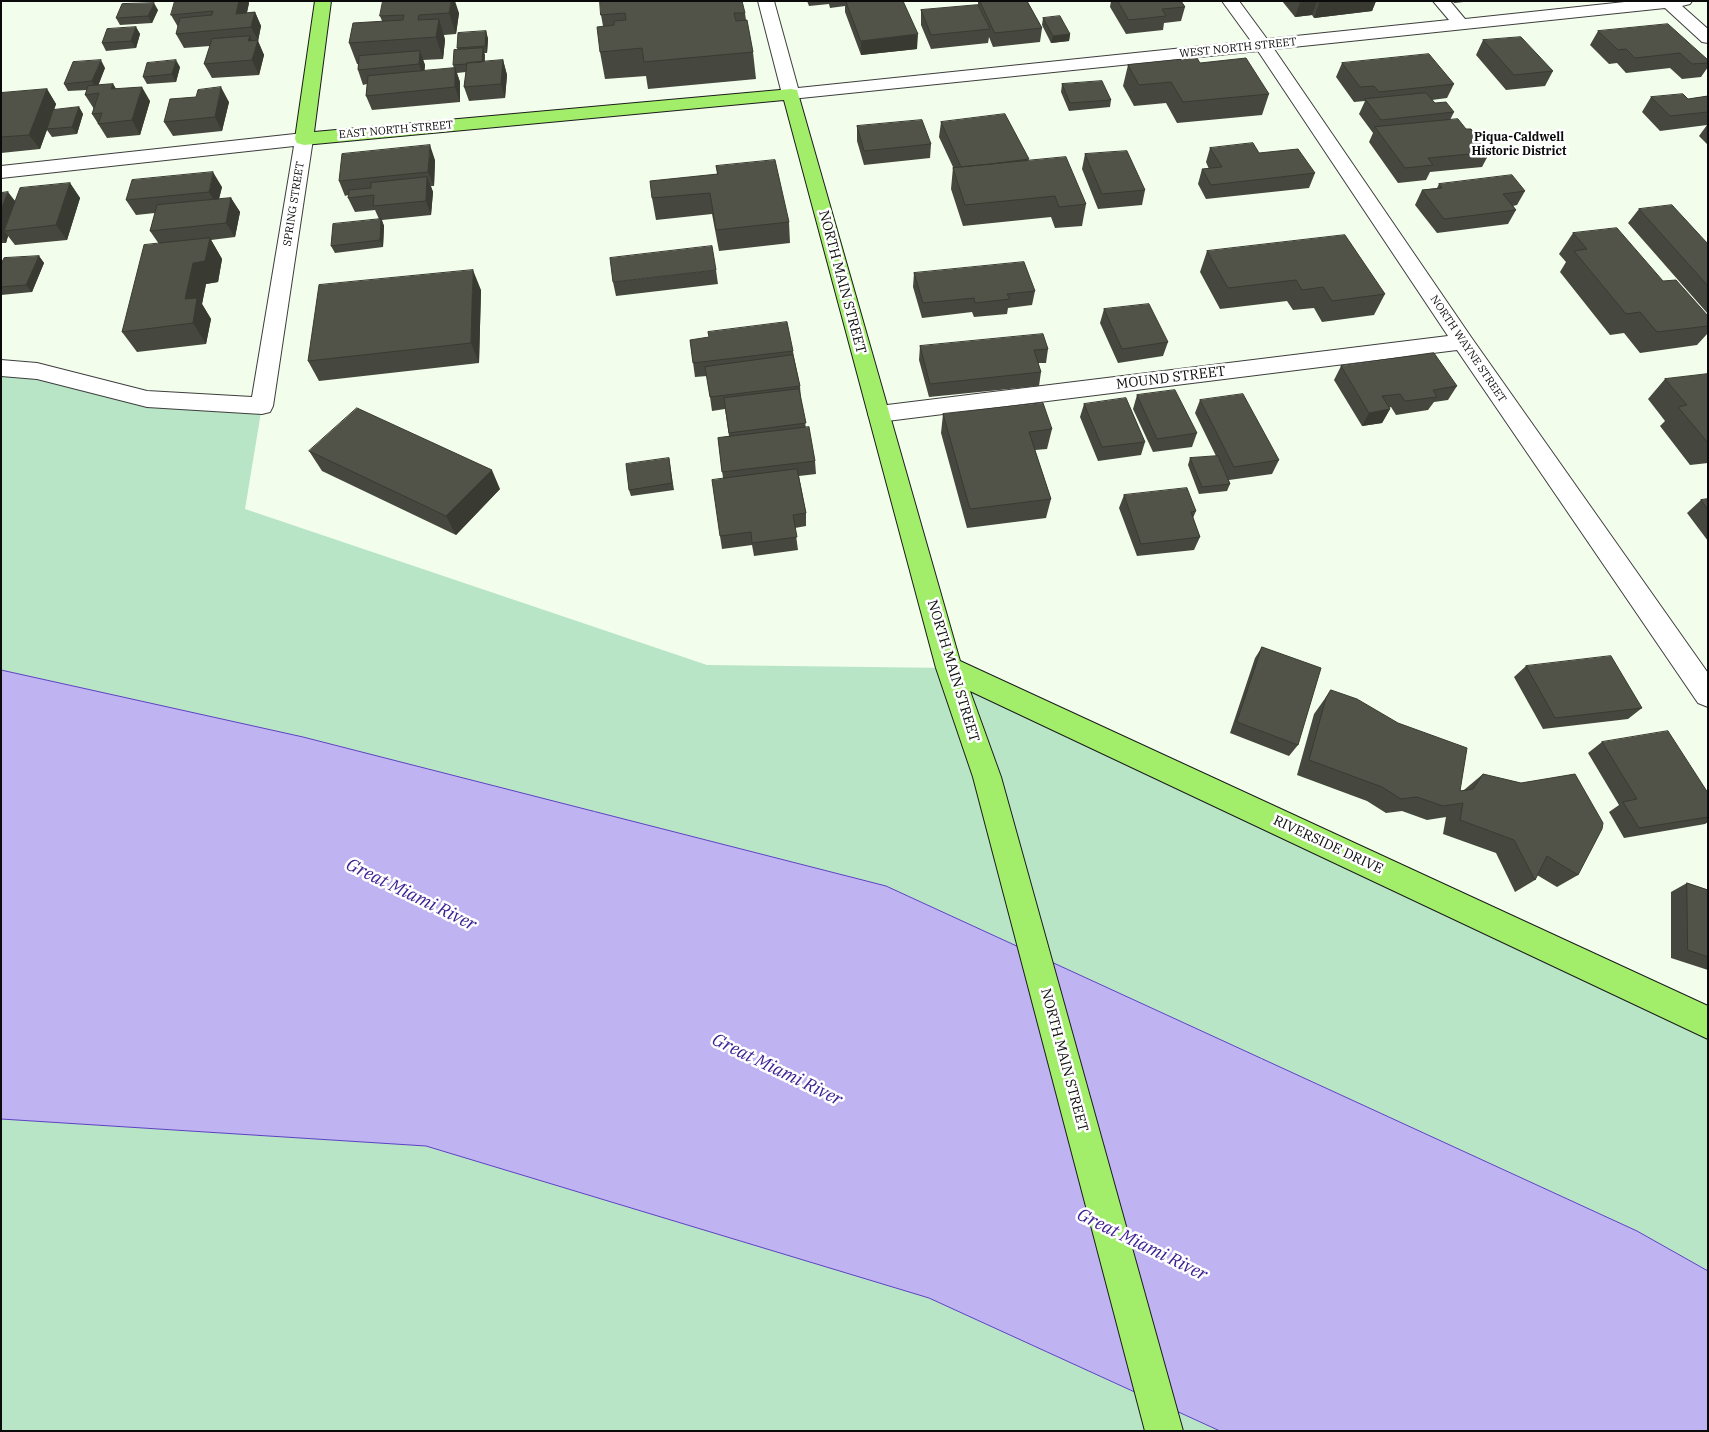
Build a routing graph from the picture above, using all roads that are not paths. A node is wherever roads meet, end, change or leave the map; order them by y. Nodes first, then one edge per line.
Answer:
1 (323, 1) edge
2 (766, 1) edge
3 (1230, 1) edge
4 (1441, 1) edge
5 (1674, 2) edge
6 (1462, 24) junction
7 (1708, 38) edge
8 (1263, 45) junction
9 (791, 94) junction
10 (304, 139) junction
11 (1, 172) edge
12 (1463, 342) junction
13 (1, 368) edge
14 (879, 414) junction
15 (949, 668) junction
16 (1708, 696) edge
17 (1708, 1023) edge
18 (1164, 1431) edge

1 - 10 main road, SPRING STREET
2 - 9 street, NORTH MAIN STREET
3 - 8 street, NORTH WAYNE STREET
4 - 6 street
5 - 6 street, WEST NORTH STREET
5 - 7 street
6 - 8 street, WEST NORTH STREET
8 - 9 street, WEST NORTH STREET
8 - 12 street, NORTH WAYNE STREET
9 - 10 main road, EAST NORTH STREET
9 - 14 main road, NORTH MAIN STREET
10 - 11 street, EAST NORTH STREET
10 - 13 street, SPRING STREET
12 - 14 street, MOUND STREET
12 - 16 street, NORTH WAYNE STREET
14 - 15 main road, NORTH MAIN STREET
15 - 17 main road, RIVERSIDE DRIVE
15 - 18 main road, NORTH MAIN STREET

